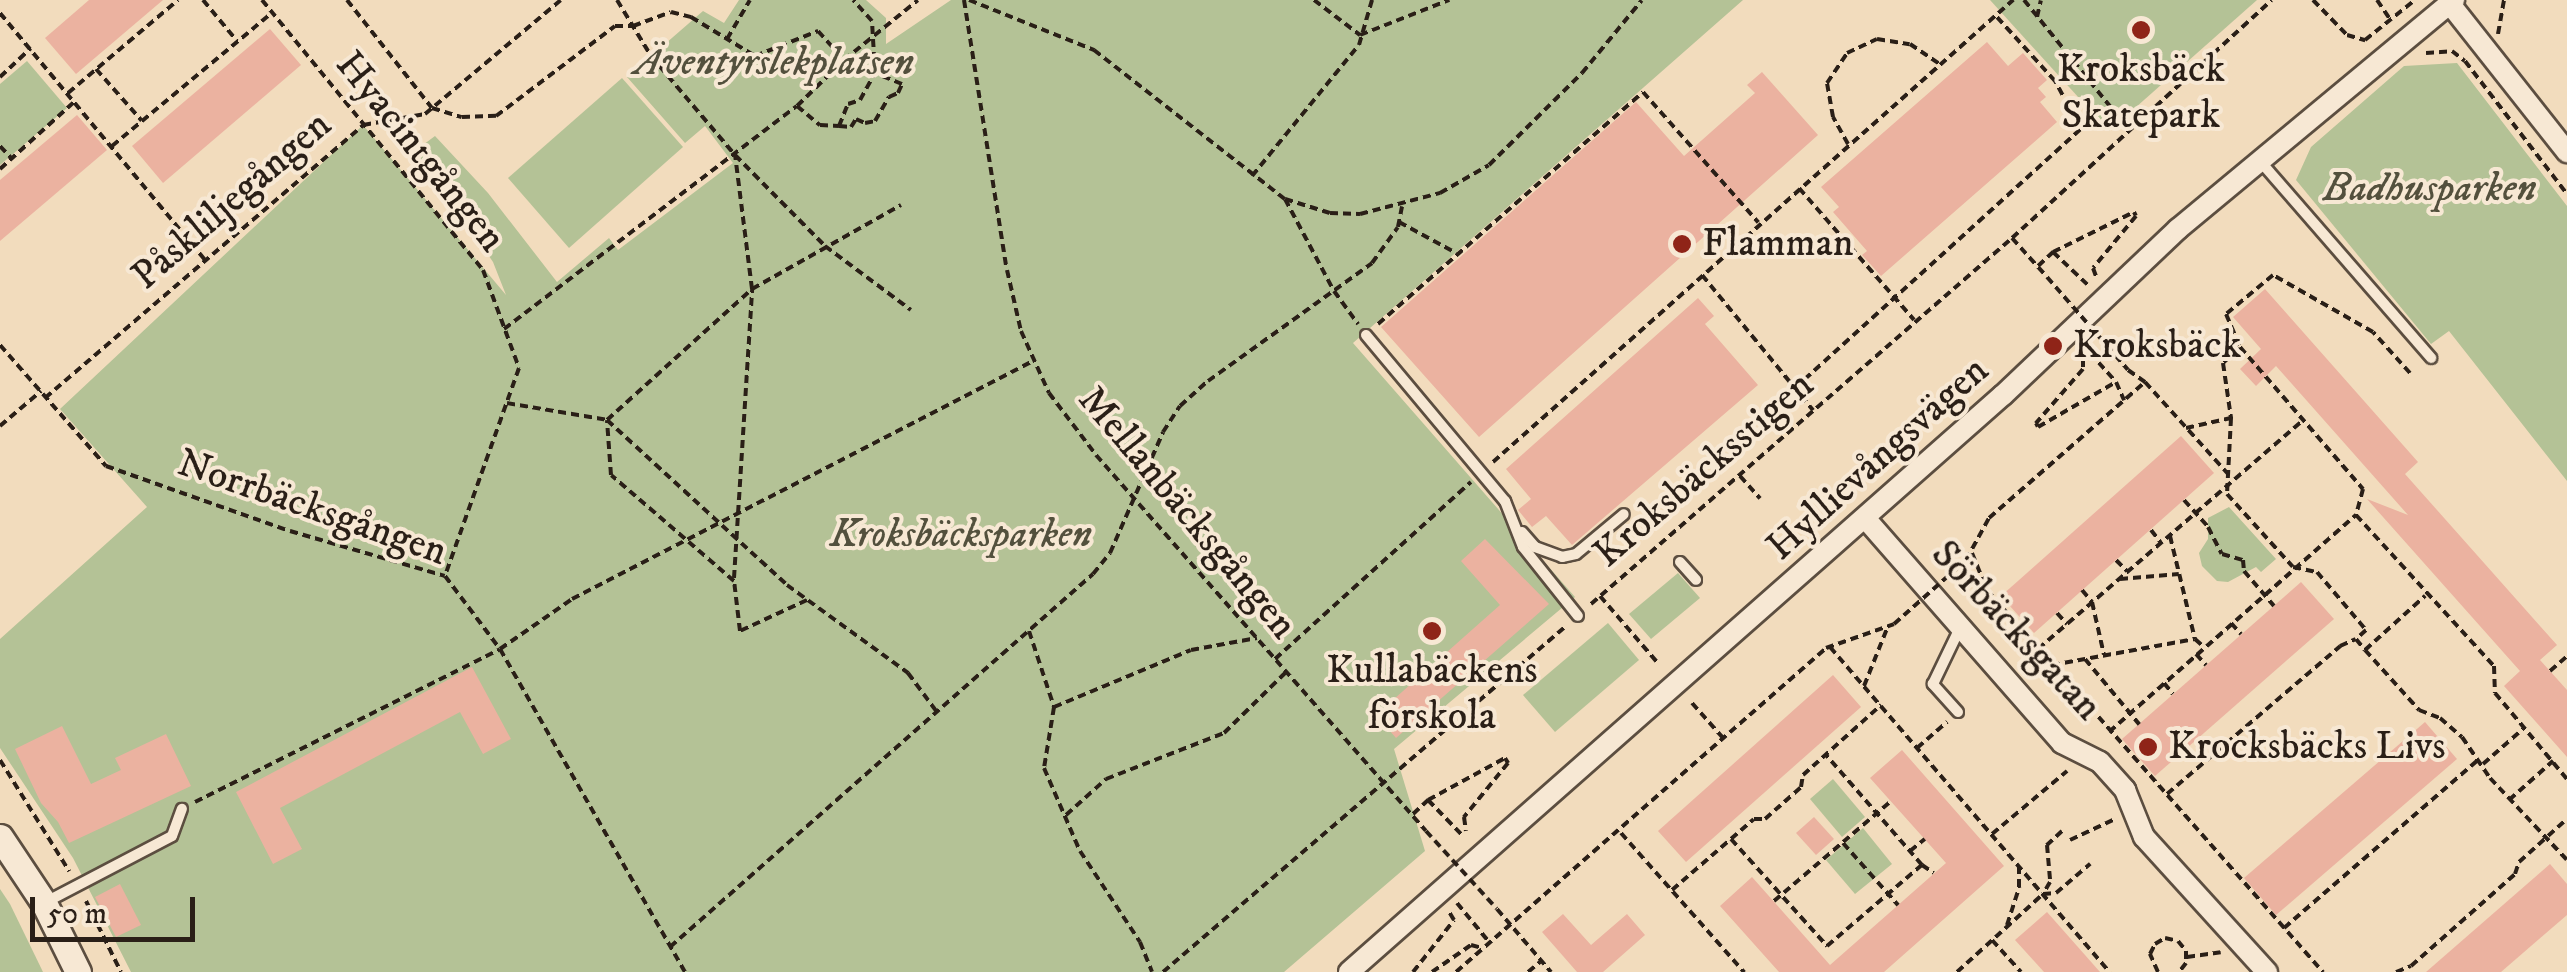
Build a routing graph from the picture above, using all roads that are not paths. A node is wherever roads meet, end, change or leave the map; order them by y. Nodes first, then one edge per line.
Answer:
1 (2452, 2) edge
2 (2567, 152) edge
3 (2260, 161) junction
4 (1366, 335) road end
5 (2432, 358) dead end
6 (1624, 514) dead end
7 (1865, 518) junction
8 (1514, 524) junction
9 (1680, 562) dead end
10 (1696, 580) dead end
11 (1578, 616) road end
12 (1960, 627) junction
13 (1958, 712) dead end
14 (182, 809) road end
15 (0, 837) edge
16 (44, 903) junction
17 (78, 972) edge
18 (1349, 972) edge
19 (2267, 972) edge

1 - 2 street
1 - 3 street, Hyllievångsvägen
3 - 5 lane
3 - 7 street, Hyllievångsvägen
4 - 8 lane
6 - 8 lane
7 - 12 street, Sörbäcksgatan
7 - 18 street, Hyllievångsvägen
8 - 11 lane
9 - 10 lane
12 - 13 lane
12 - 19 street, Sörbäcksgatan
14 - 16 lane
15 - 16 street
16 - 17 street

